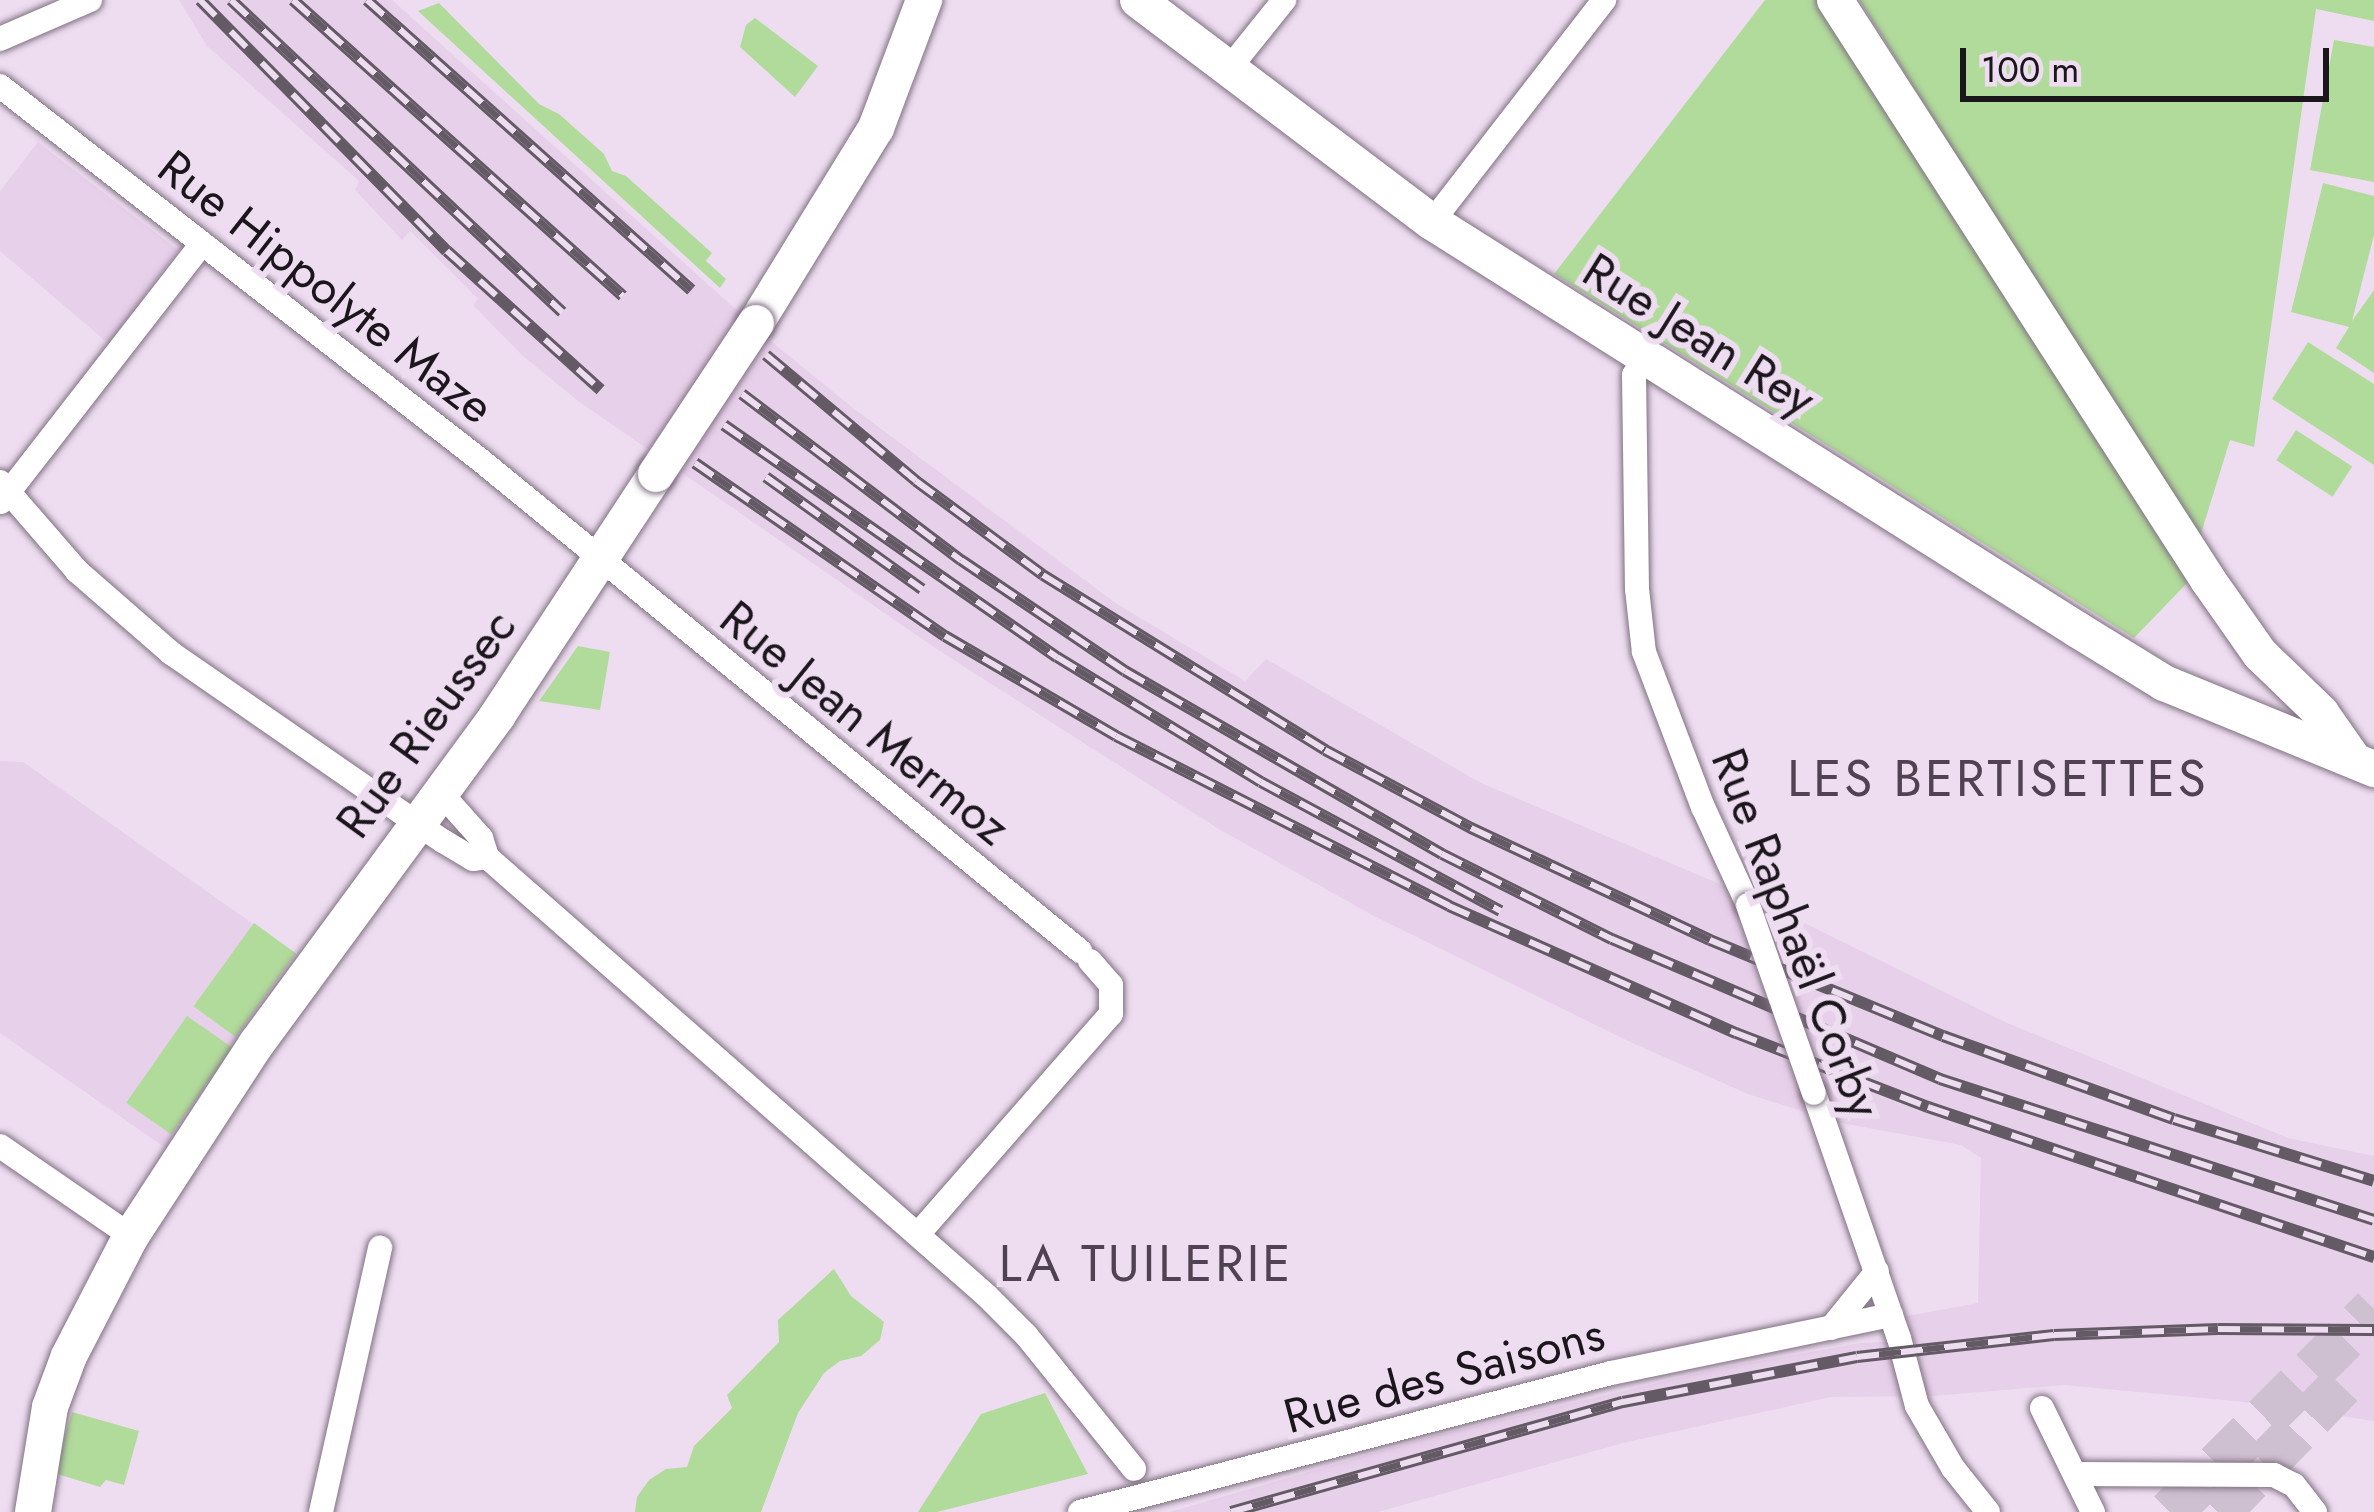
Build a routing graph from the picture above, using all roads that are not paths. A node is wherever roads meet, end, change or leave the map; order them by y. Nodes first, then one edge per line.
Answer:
1 (90, 0) edge
2 (924, 0) edge
3 (1138, 0) edge
4 (1284, 0) edge
5 (1604, 0) edge
6 (1835, 0) edge
7 (0, 39) edge
8 (1228, 70) junction
9 (0, 86) edge
10 (1432, 222) junction
11 (202, 244) junction
12 (1645, 358) junction
13 (3, 492) edge
14 (597, 560) junction
15 (2260, 654) junction
16 (2233, 714) junction
17 (2362, 762) edge
18 (440, 792) junction
19 (418, 822) junction
20 (487, 857) junction
21 (0, 1146) edge
22 (919, 1233) junction
23 (131, 1236) junction
24 (380, 1248) dead end
25 (1876, 1271) junction
26 (1891, 1315) junction
27 (1831, 1328) junction
28 (2042, 1408) dead end
29 (1134, 1469) dead end
30 (2075, 1474) junction
31 (30, 1509) edge
32 (321, 1512) edge
33 (1080, 1512) edge
34 (1988, 1512) edge
35 (2093, 1512) edge
36 (2315, 1512) edge

1 - 7 street
2 - 14 street, Rue Rieussec, bridge
3 - 8 street, Rue Jean Rey
4 - 8 street
5 - 10 street
6 - 15 street
8 - 10 street, Rue Jean Rey
9 - 11 street, Rue Hippolyte Maze
10 - 12 street, Rue Jean Rey
11 - 13 street
11 - 14 street, Rue Hippolyte Maze
12 - 16 street, Rue Jean Rey
12 - 25 street, Rue Raphaël Corby, bridge
13 - 19 street
14 - 18 street, Rue Rieussec
14 - 22 street, Rue Jean Mermoz
15 - 16 street
15 - 17 street
16 - 17 street, Rue Jean Rey
18 - 19 street, Rue Rieussec
18 - 20 street
19 - 20 street
19 - 23 street, Rue Rieussec
20 - 22 street
21 - 23 street
22 - 29 street
23 - 31 street, Rue Rieussec
24 - 32 street
25 - 26 street, Rue Raphaël Corby
25 - 27 street
26 - 27 street, Rue des Saisons
26 - 34 street, Rue Raphaël Corby
27 - 33 street, Rue des Saisons
28 - 30 street
30 - 35 street
30 - 36 street

